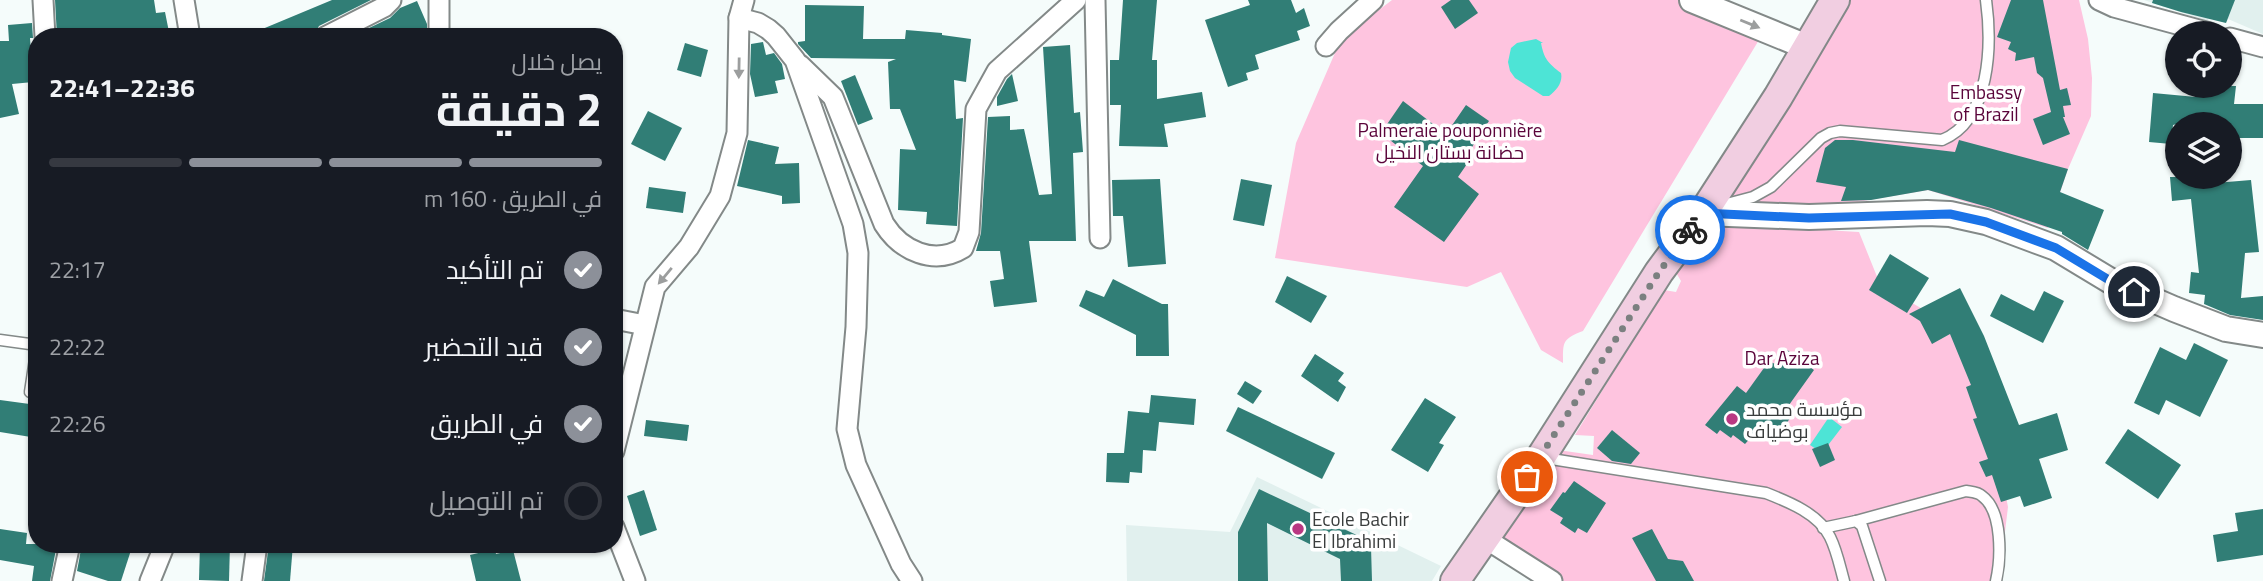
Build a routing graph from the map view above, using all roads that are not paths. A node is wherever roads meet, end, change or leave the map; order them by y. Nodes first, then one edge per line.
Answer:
1 (43, 0) edge
2 (184, 0) edge
3 (391, 0) edge
4 (439, 0) edge
5 (1076, 0) edge
6 (1095, 0) edge
7 (1373, 0) edge
8 (1692, 0) edge
9 (1986, 0) edge
10 (2099, 0) edge
11 (1830, 2) edge
12 (741, 9) edge
13 (2165, 21) edge
14 (45, 28) edge
15 (189, 28) edge
16 (343, 28) edge
17 (439, 28) edge
18 (2242, 41) edge
19 (1326, 46) dead end
20 (1807, 47) junction
21 (2263, 47) edge
22 (795, 60) junction
23 (1703, 213) junction
24 (1100, 238) dead end
25 (623, 321) edge
26 (645, 325) junction
27 (2263, 335) edge
28 (0, 340) edge
29 (28, 345) edge
30 (623, 414) edge
31 (1541, 457) junction
32 (1856, 521) junction
33 (1823, 528) junction
34 (1486, 539) junction
35 (623, 550) edge
36 (68, 553) edge
37 (161, 553) edge
38 (256, 553) edge
39 (62, 581) edge
40 (150, 581) edge
41 (252, 581) edge
42 (635, 581) edge
43 (912, 581) edge
44 (1455, 581) edge
45 (1552, 581) edge
46 (1844, 581) edge
47 (1880, 581) edge
48 (1996, 581) edge

1 - 14 street
2 - 15 street
3 - 16 street
4 - 17 street
5 - 22 street
6 - 24 street
7 - 19 street
8 -> 20 street
9 - 23 lane
10 - 13 street
11 - 20 main road
12 - 22 street
12 -> 26 street
18 - 21 street
20 - 23 main road
22 - 43 street
23 - 27 street
23 - 31 main road
25 - 26 street
26 - 30 street
28 - 29 lane
31 - 33 lane
31 - 34 main road
32 - 33 lane
32 - 47 lane
32 - 48 lane
33 - 46 lane
34 - 44 main road
34 - 45 street
35 - 42 street
36 - 39 street
37 - 40 street
38 - 41 street

